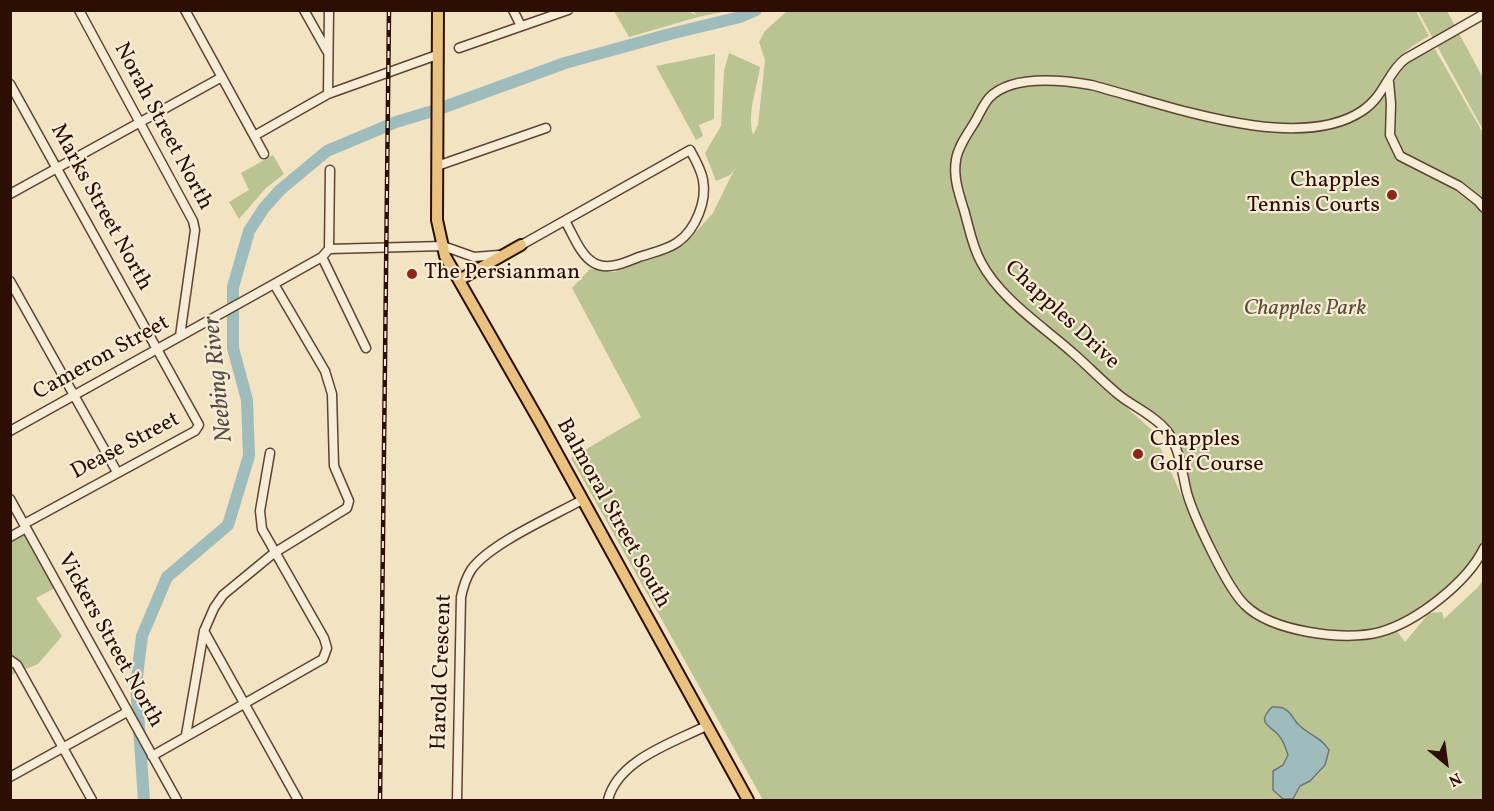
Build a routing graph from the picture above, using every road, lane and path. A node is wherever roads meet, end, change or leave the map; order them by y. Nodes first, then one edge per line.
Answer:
1 (80, 10) edge
2 (185, 10) edge
3 (304, 10) edge
4 (329, 10) edge
5 (438, 10) edge
6 (513, 10) edge
7 (568, 10) edge
8 (1477, 14) edge
9 (521, 26) junction
10 (459, 48) dead end
11 (328, 51) junction
12 (437, 55) junction
13 (222, 77) junction
14 (1389, 82) junction
15 (10, 84) edge
16 (328, 94) junction
17 (140, 122) junction
18 (546, 128) dead end
19 (254, 136) junction
20 (264, 154) dead end
21 (438, 166) junction
22 (57, 168) junction
23 (330, 170) dead end
24 (10, 194) edge
25 (1484, 208) edge
26 (565, 221) junction
27 (443, 246) junction
28 (521, 246) junction
29 (329, 249) junction
30 (322, 257) junction
31 (459, 280) junction
32 (10, 281) edge
33 (274, 284) junction
34 (180, 336) junction
35 (157, 348) junction
36 (366, 348) dead end
37 (74, 395) junction
38 (10, 431) edge
39 (270, 453) dead end
40 (117, 472) junction
41 (10, 499) edge
42 (582, 500) junction
43 (25, 526) junction
44 (10, 537) edge
45 (1484, 548) edge
46 (274, 553) junction
47 (204, 631) junction
48 (12, 660) edge
49 (243, 703) junction
50 (129, 714) junction
51 (706, 726) junction
52 (186, 735) junction
53 (63, 747) junction
54 (150, 752) junction
55 (10, 777) edge
56 (92, 801) edge
57 (177, 801) edge
58 (298, 801) edge
59 (457, 801) edge
60 (608, 801) edge
61 (748, 801) edge

1 - 17 street, Norah Street North
2 - 13 street
3 - 11 street
4 - 11 street
5 - 12 main road, Balmoral Street South
6 - 9 street
7 - 9 street
8 - 14 street, Chapples Drive
9 - 10 street
11 - 16 street
12 - 16 street
12 - 21 main road, Balmoral Street South
13 - 17 street
13 - 19 street
14 - 25 street
14 - 45 street, Chapples Drive
15 - 22 street, Marks Street North
16 - 19 street
17 - 22 street
17 - 34 street, Norah Street North
18 - 21 street
19 - 20 street
21 - 27 main road, Balmoral Street South
22 - 24 street
22 - 35 street, Marks Street North
23 - 29 street
26 - 26 street
26 - 28 street
27 - 28 street
27 - 29 street
27 - 31 main road, Balmoral Street South
28 - 31 main road
29 - 30 street, Cameron Street
30 - 33 street, Cameron Street
30 - 36 street
31 - 42 main road, Balmoral Street South
32 - 37 street
33 - 34 street, Cameron Street
33 - 46 street
34 - 35 street, Cameron Street
35 - 37 street, Cameron Street
35 - 40 street, Dease Street
37 - 38 street, Cameron Street
37 - 40 street
39 - 46 street
40 - 43 street, Dease Street
41 - 43 street, Vickers Street North
42 - 51 main road, Balmoral Street South
42 - 59 street, Harold Crescent
43 - 44 street, Dease Street
43 - 50 street, Vickers Street North
46 - 47 street
46 - 49 street
47 - 49 street
47 - 52 street
48 - 53 street
49 - 52 street
49 - 58 street
50 - 53 street
50 - 54 street, Vickers Street North
51 - 60 street
51 - 61 main road, Balmoral Street South
52 - 54 street
53 - 55 street
53 - 56 street
54 - 57 street, Vickers Street North

